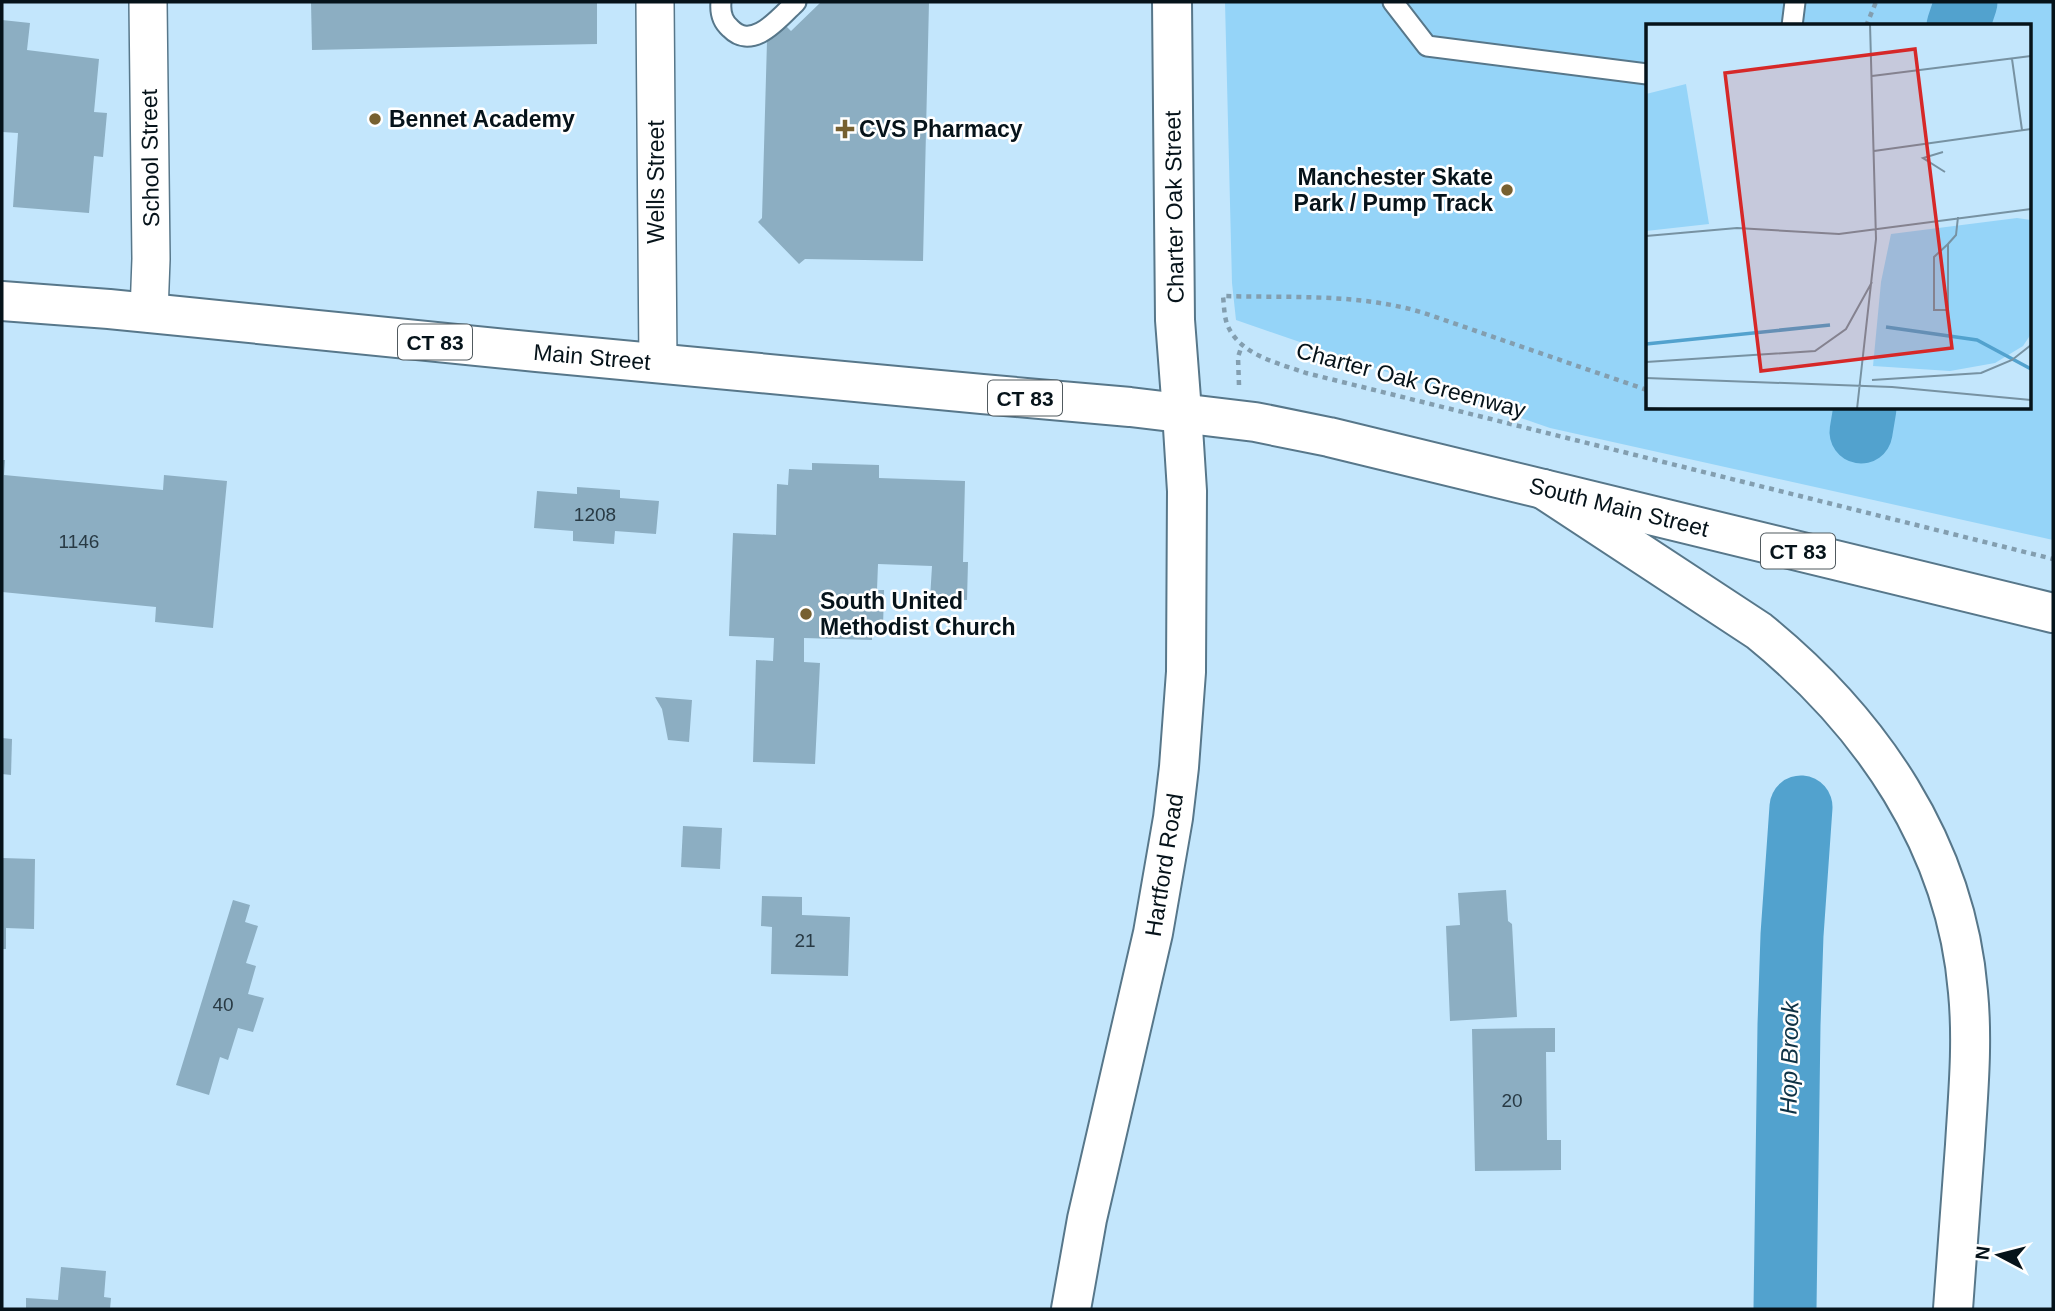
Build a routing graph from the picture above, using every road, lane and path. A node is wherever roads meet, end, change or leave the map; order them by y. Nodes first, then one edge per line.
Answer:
1 (148, 2) edge
2 (655, 2) edge
3 (721, 2) edge
4 (796, 2) edge
5 (1172, 2) edge
6 (1393, 2) edge
7 (1796, 2) edge
8 (1876, 2) edge
9 (1793, 24) edge
10 (1867, 24) edge
11 (1646, 74) edge
12 (2, 301) edge
13 (149, 313) junction
14 (658, 363) junction
15 (1646, 390) edge
16 (1182, 412) junction
17 (1543, 489) junction
18 (2053, 559) edge
19 (2053, 613) edge
20 (1072, 1309) edge
21 (1953, 1309) edge

1 - 13 street, School Street
2 - 14 street, Wells Street
3 - 4 lane
5 - 16 main road, Charter Oak Street
6 - 11 lane
7 - 9 lane
8 - 10 path
12 - 13 main road, Main Street / CT 83
13 - 14 main road, Main Street / CT 83
14 - 16 main road, Main Street / CT 83
15 - 18 path, Charter Oak Greenway
16 - 17 main road, South Main Street / CT 83
16 - 20 main road, Hartford Road
17 - 19 main road, South Main Street / CT 83
17 - 21 main road

